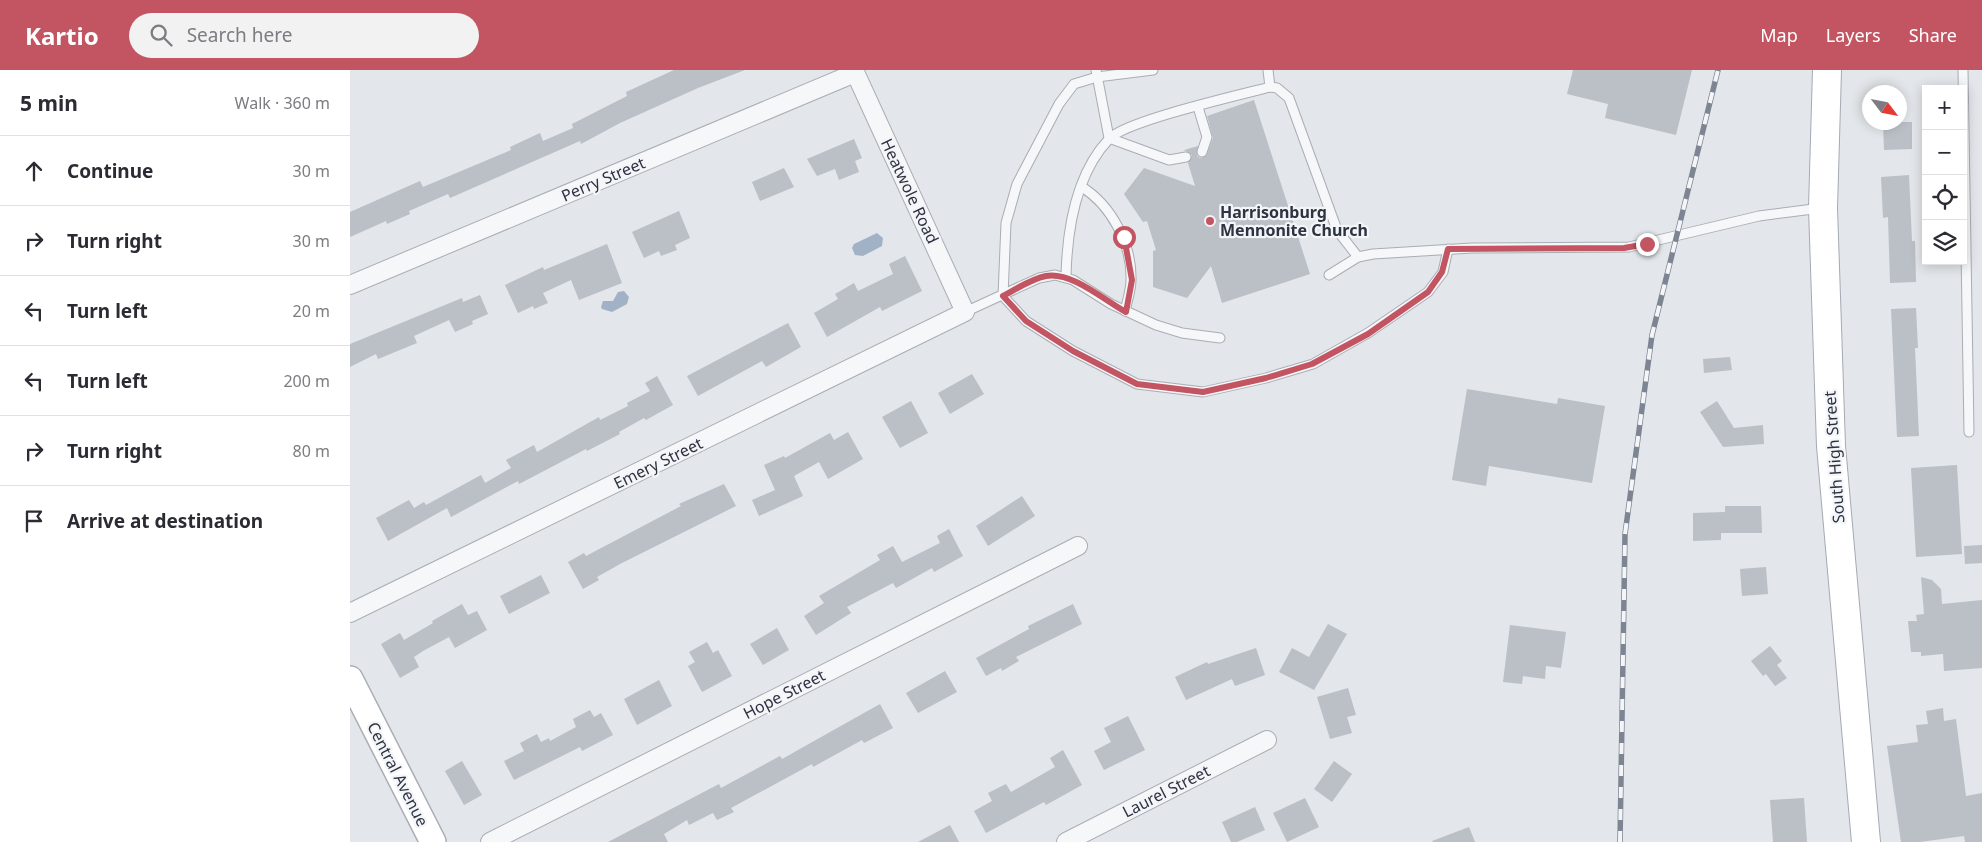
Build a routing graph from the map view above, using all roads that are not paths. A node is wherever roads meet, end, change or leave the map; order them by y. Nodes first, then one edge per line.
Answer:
1 (1153, 70) edge
2 (1268, 70) edge
3 (1827, 70) edge
4 (1963, 70) edge
5 (855, 71) edge
6 (1096, 74) edge
7 (1270, 87) junction
8 (1198, 108) junction
9 (1109, 138) junction
10 (1202, 152) dead end
11 (1186, 158) dead end
12 (1082, 187) junction
13 (1823, 208) junction
14 (1448, 249) junction
15 (1358, 257) junction
16 (1329, 275) dead end
17 (1066, 277) junction
18 (350, 284) edge
19 (1003, 296) junction
20 (965, 312) junction
21 (1126, 312) junction
22 (1220, 338) dead end
23 (1969, 432) dead end
24 (1078, 546) dead end
25 (350, 614) edge
26 (350, 679) edge
27 (1267, 740) dead end
28 (433, 842) edge
29 (490, 842) edge
30 (1066, 842) edge
31 (1866, 842) edge

1 - 6 lane
2 - 7 lane
3 - 13 main road, South High Street
4 - 23 lane
5 - 18 street, Perry Street
5 - 20 street, Heatwole Road
6 - 9 lane
6 - 19 lane
7 - 8 lane
7 - 15 lane
8 - 9 lane
8 - 10 lane
9 - 11 lane
9 - 12 lane
12 - 17 lane
12 - 21 lane
13 - 14 lane
13 - 31 main road, South High Street
14 - 15 lane
14 - 19 lane
15 - 16 lane
17 - 19 lane
17 - 21 lane
19 - 20 lane
20 - 25 street, Emery Street
21 - 22 lane
24 - 29 street, Hope Street
26 - 28 street, Central Avenue
27 - 30 street, Laurel Street

